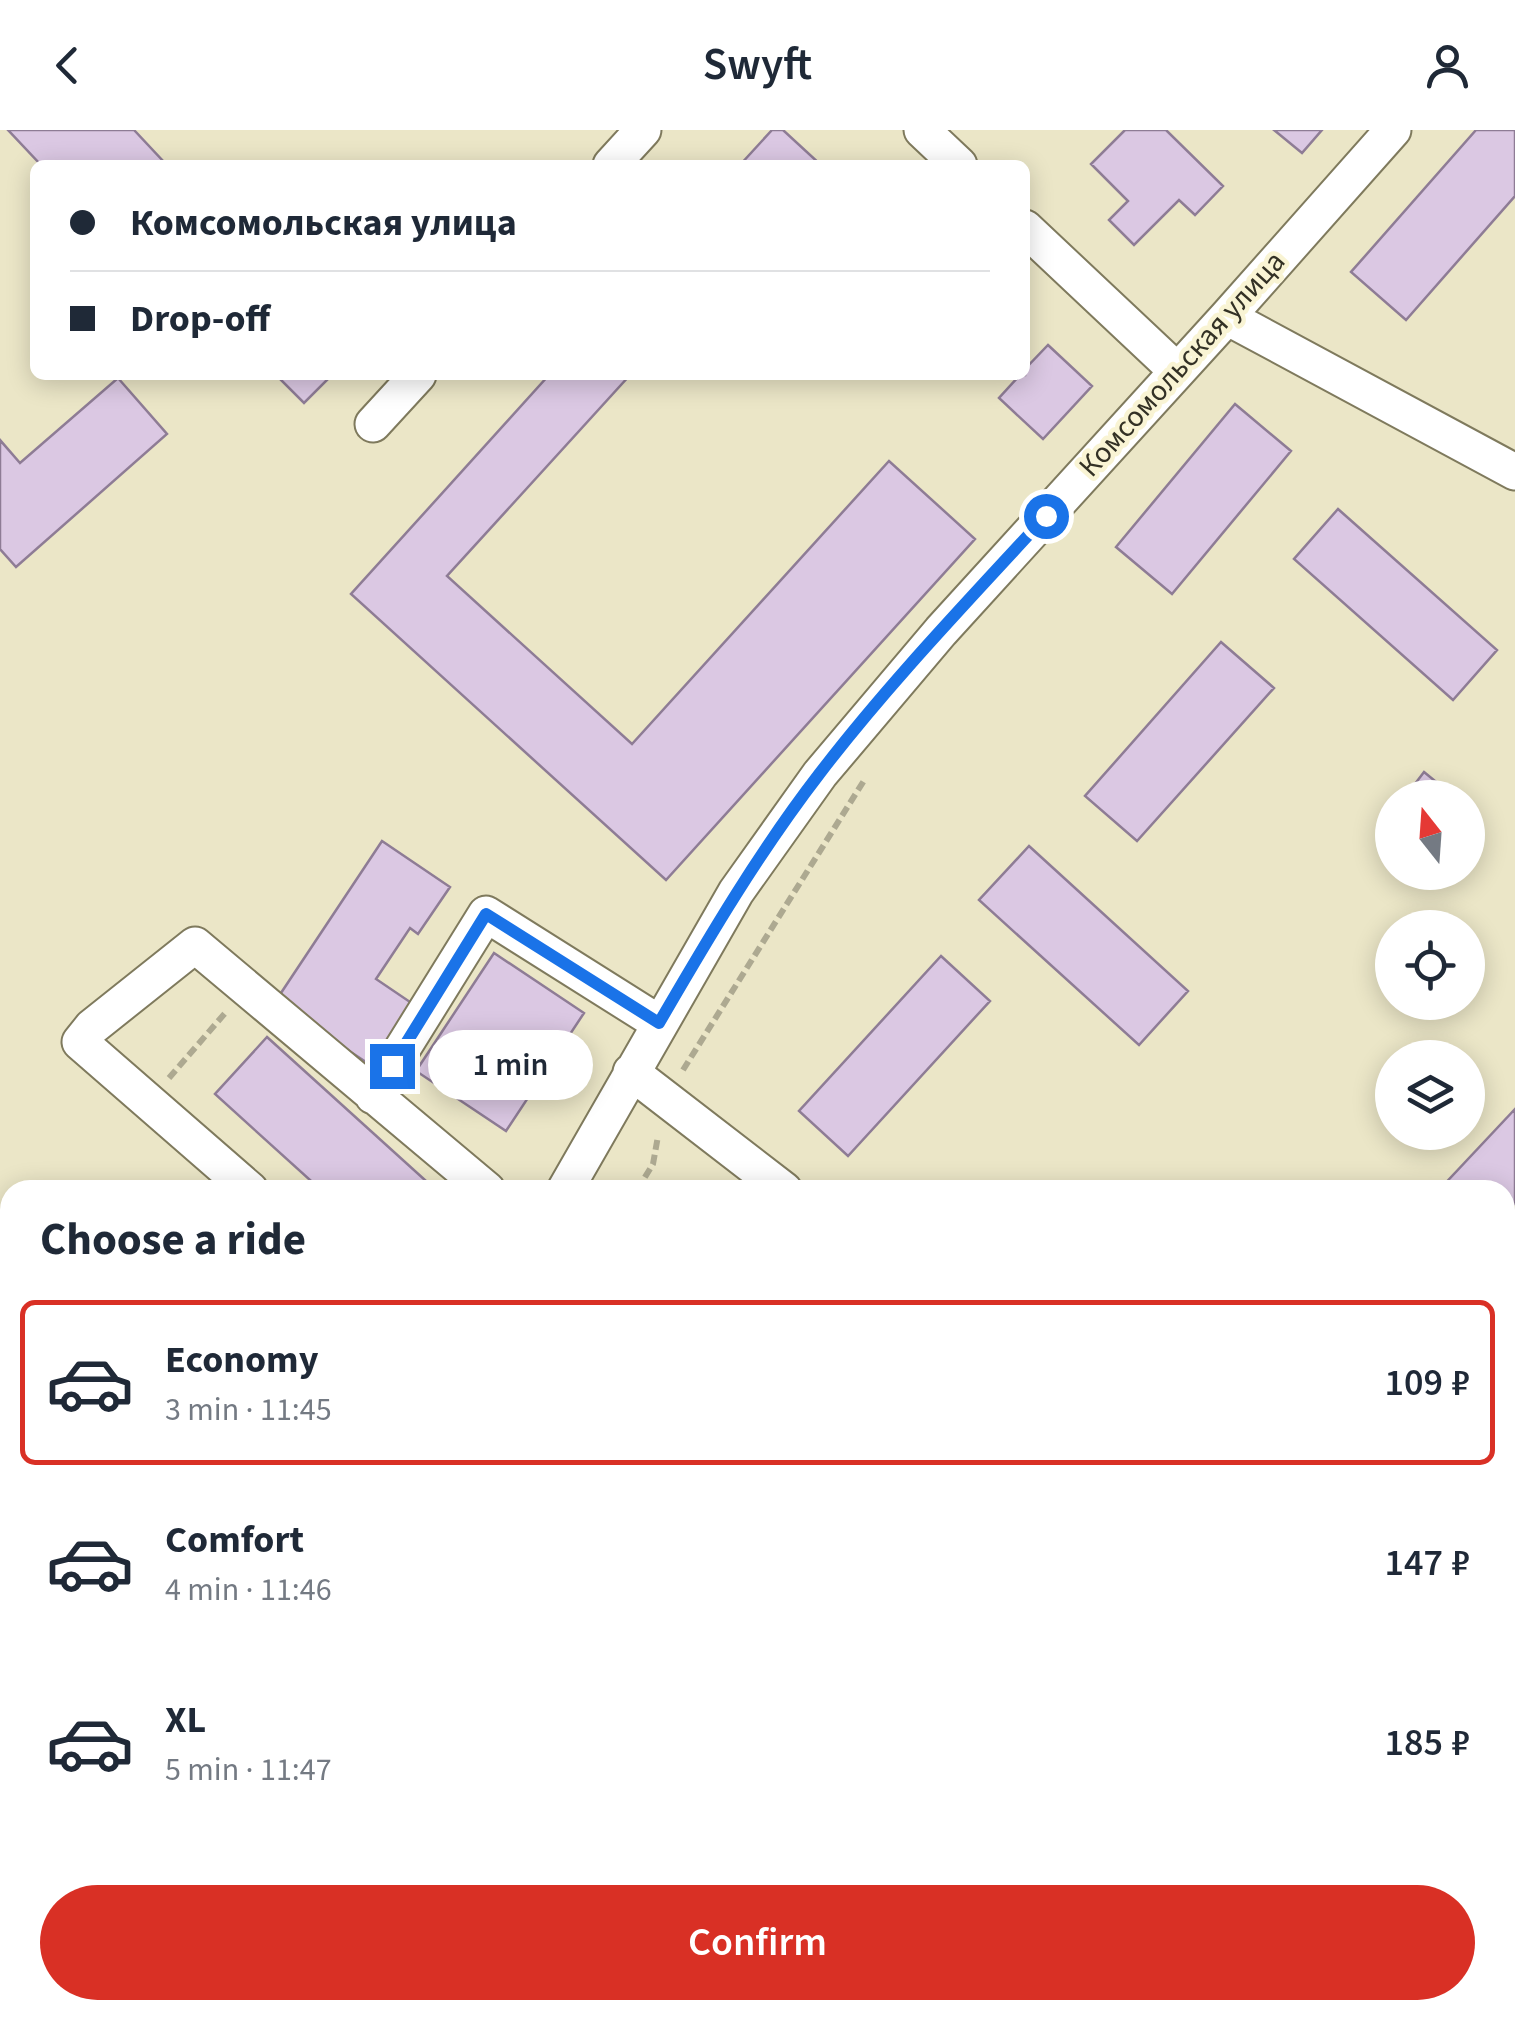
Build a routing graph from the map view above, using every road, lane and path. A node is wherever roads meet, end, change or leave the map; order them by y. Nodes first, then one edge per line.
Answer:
1 (643, 130) edge
2 (922, 130) edge
3 (1393, 130) edge
4 (616, 160) edge
5 (954, 160) edge
6 (1030, 233) edge
7 (1228, 316) junction
8 (1177, 370) junction
9 (413, 380) edge
10 (373, 424) dead end
11 (1515, 472) edge
12 (868, 774) dead end
13 (246, 988) junction
14 (659, 1023) junction
15 (630, 1072) junction
16 (373, 1096) junction
17 (665, 1098) junction
18 (149, 1102) junction
19 (239, 1180) edge
20 (475, 1180) edge
21 (571, 1180) edge
22 (644, 1180) edge
23 (771, 1180) edge

1 - 4 street
2 - 5 street
3 - 7 street, Комсомольская улица
6 - 8 street
7 - 8 street, Комсомольская улица
7 - 11 street
8 - 14 street, Комсомольская улица
9 - 10 street
12 - 17 path
13 - 16 street
13 - 18 path
13 - 18 street
14 - 15 street, Комсомольская улица
14 - 16 street
15 - 17 street
15 - 21 street, Комсомольская улица
16 - 20 street
17 - 22 path
17 - 23 street
18 - 19 street

